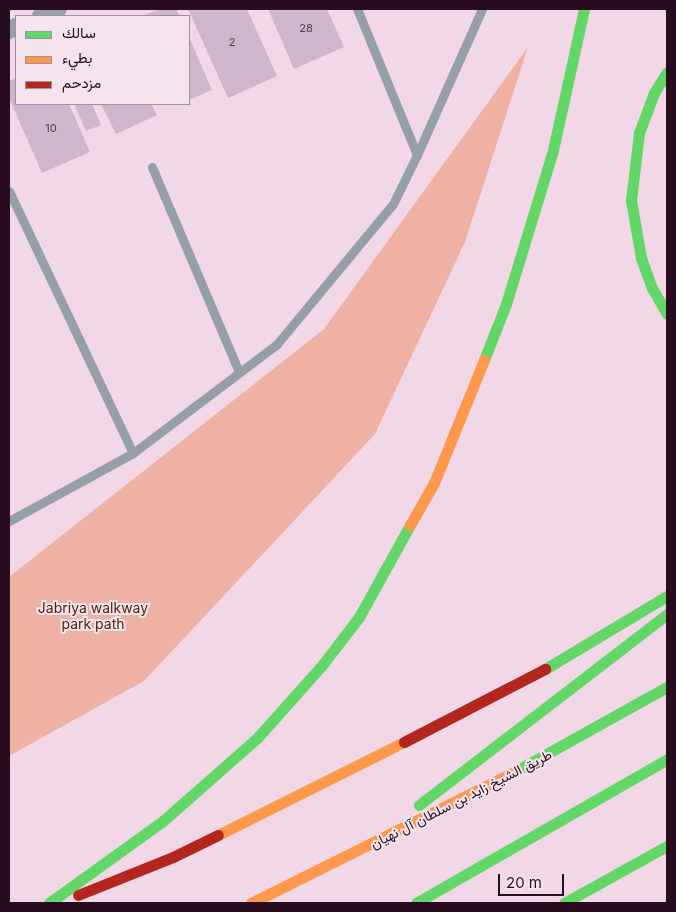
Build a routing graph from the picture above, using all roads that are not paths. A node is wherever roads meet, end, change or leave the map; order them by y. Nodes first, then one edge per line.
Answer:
1 (58, 9) edge
2 (358, 9) edge
3 (482, 9) edge
4 (584, 9) edge
5 (43, 15) edge
6 (667, 72) edge
7 (417, 155) junction
8 (152, 167) dead end
9 (9, 191) edge
10 (667, 314) edge
11 (239, 372) junction
12 (133, 453) junction
13 (9, 521) edge
14 (667, 596) edge
15 (667, 614) edge
16 (667, 687) edge
17 (667, 759) edge
18 (365, 846) junction
19 (667, 846) edge
20 (49, 903) edge
21 (57, 903) edge
22 (251, 903) edge
23 (416, 903) edge
24 (564, 903) edge

1 - 5 street
2 - 7 lane
3 - 7 lane
4 - 20 highway
6 - 10 highway
7 - 11 lane
8 - 11 lane
9 - 12 lane
11 - 12 lane
12 - 13 lane
14 - 21 highway
15 - 18 highway
16 - 18 highway, طريق الشيخ زايد بن سلطان آل نهيان
17 - 23 highway
18 - 22 highway, طريق الشيخ زايد بن سلطان آل نهيان
19 - 24 highway

